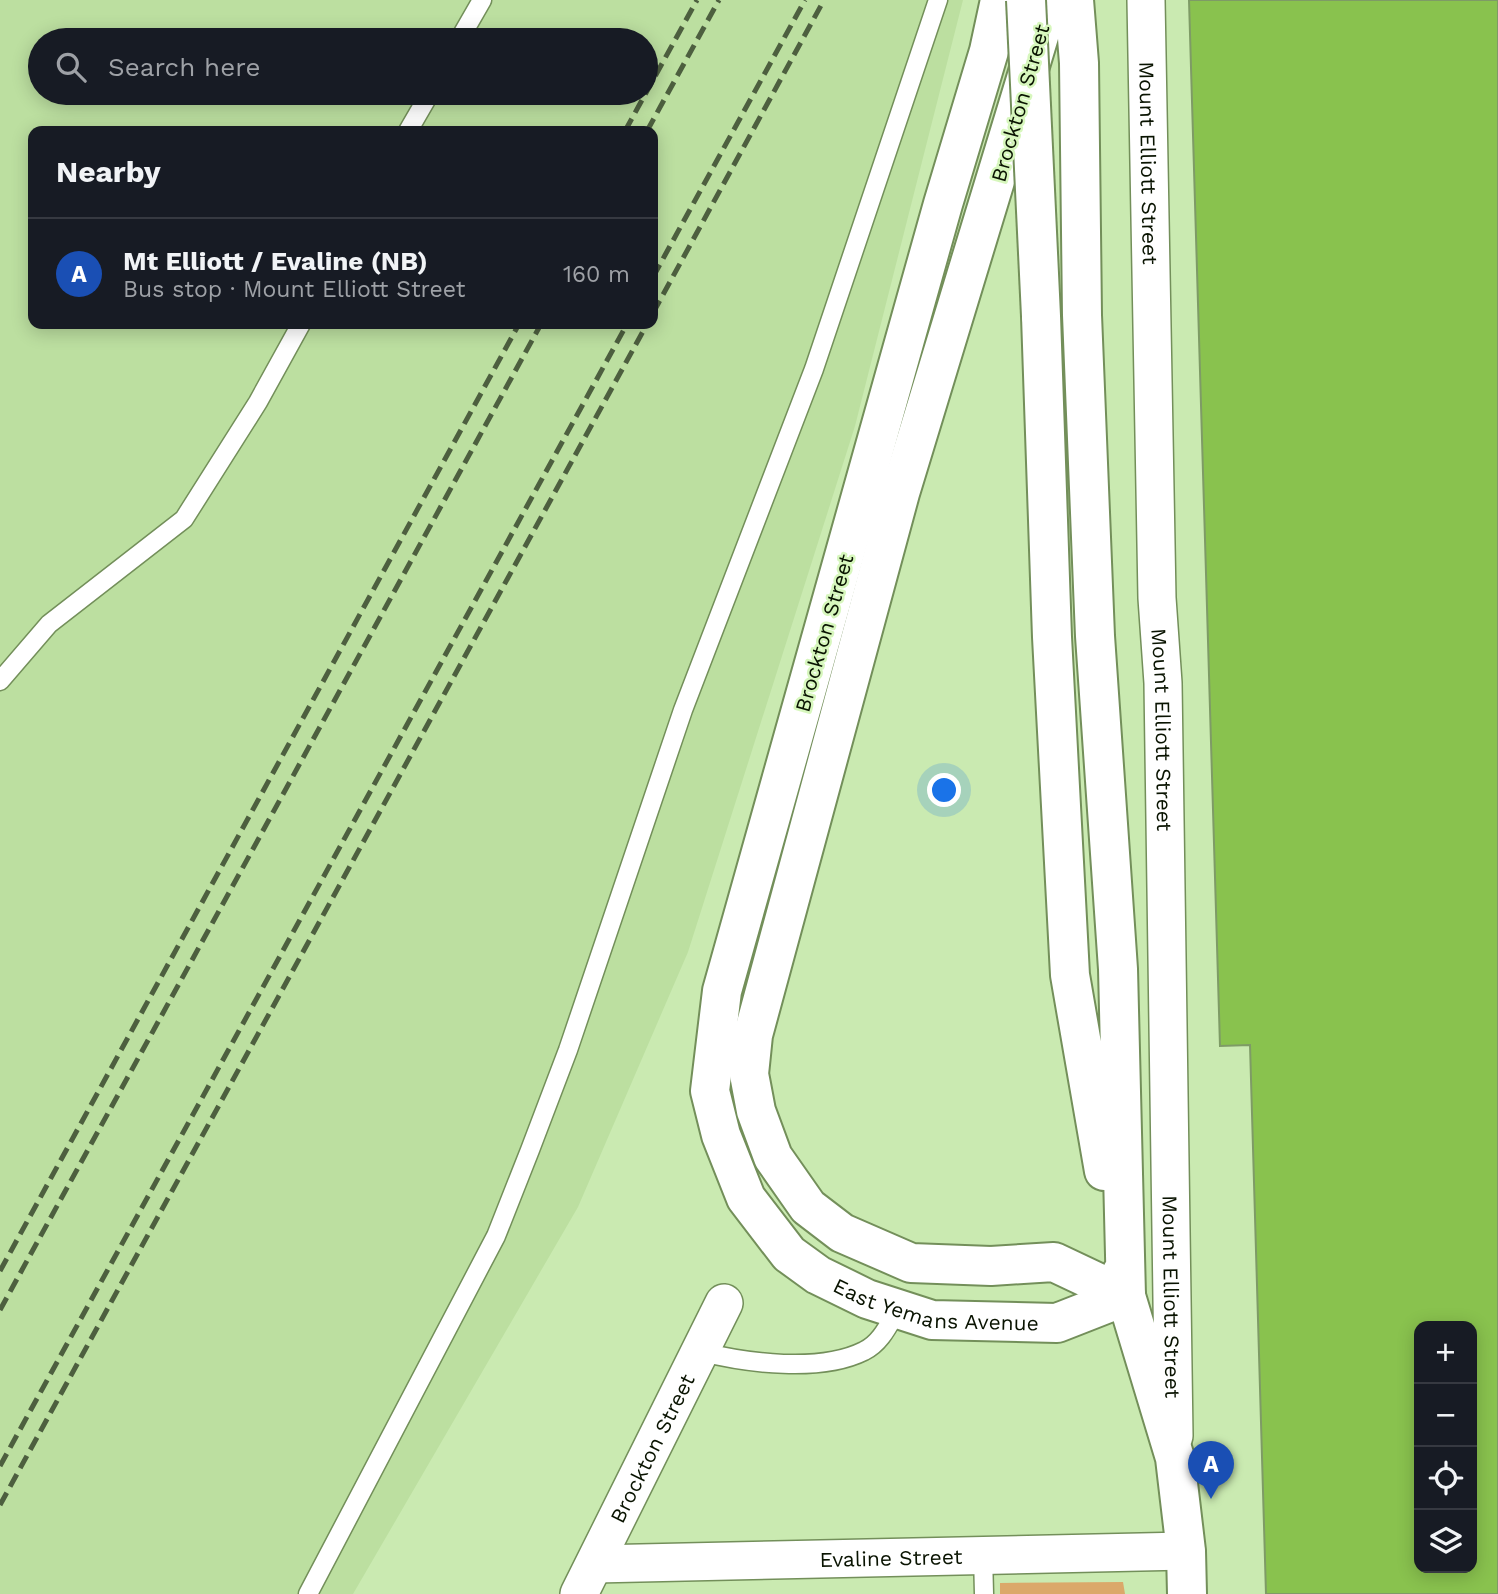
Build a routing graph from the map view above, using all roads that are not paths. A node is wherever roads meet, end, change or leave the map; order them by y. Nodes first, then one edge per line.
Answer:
1 (482, 0) edge
2 (938, 0) edge
3 (1000, 0) edge
4 (1026, 0) edge
5 (1050, 0) edge
6 (1074, 0) edge
7 (1146, 0) edge
8 (466, 28) edge
9 (423, 105) edge
10 (411, 126) edge
11 (298, 329) edge
12 (0, 681) edge
13 (808, 1207) joint
14 (789, 1254) joint
15 (1126, 1296) junction
16 (724, 1303) dead end
17 (898, 1309) junction
18 (702, 1352) junction
19 (1175, 1458) junction
20 (1186, 1551) junction
21 (983, 1554) junction
22 (587, 1579) edge
23 (308, 1594) edge
24 (984, 1594) edge
25 (1188, 1594) edge

1 - 8 lane
2 - 23 lane
3 - 14 street, Brockton Street
4 - 15 street, Mount Elliott Street, bridge
5 - 13 street, Brockton Street
6 - 15 street, Mount Elliott Street
7 - 19 street, Mount Elliott Street
9 - 10 lane
11 - 12 lane
13 - 15 street, East Yemans Avenue
14 - 17 street, East Yemans Avenue
15 - 17 street, East Yemans Avenue
15 - 19 street, Mount Elliott Street
16 - 18 street, Brockton Street
17 - 18 lane
18 - 22 street, Brockton Street
19 - 20 street, Mount Elliott Street
20 - 21 street, Evaline Street
20 - 25 street, Mount Elliott Street
21 - 22 street, Evaline Street
21 - 24 lane

